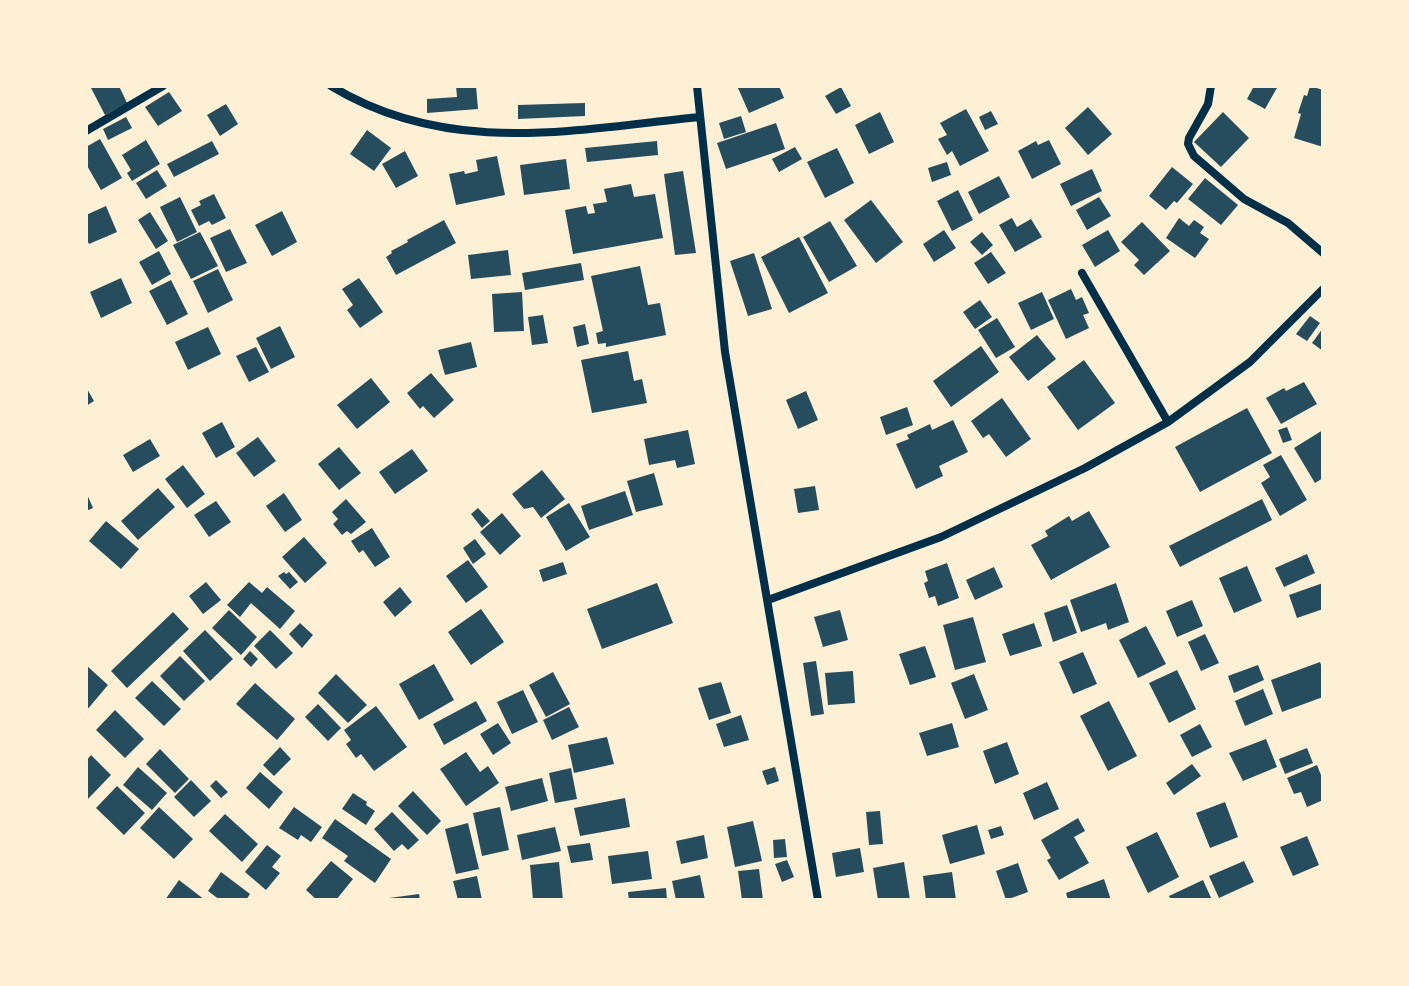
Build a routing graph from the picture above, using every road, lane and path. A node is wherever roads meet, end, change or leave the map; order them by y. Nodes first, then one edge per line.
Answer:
1 (163, 86) edge
2 (331, 86) edge
3 (697, 86) edge
4 (1211, 86) edge
5 (699, 117) junction
6 (86, 131) edge
7 (1323, 253) edge
8 (1082, 273) dead end
9 (1323, 289) edge
10 (1168, 422) junction
11 (768, 600) junction
12 (818, 900) edge

1 - 6 street
2 - 5 street
3 - 5 street
4 - 7 street
5 - 11 street
8 - 10 street
9 - 10 street
10 - 11 street
11 - 12 street

